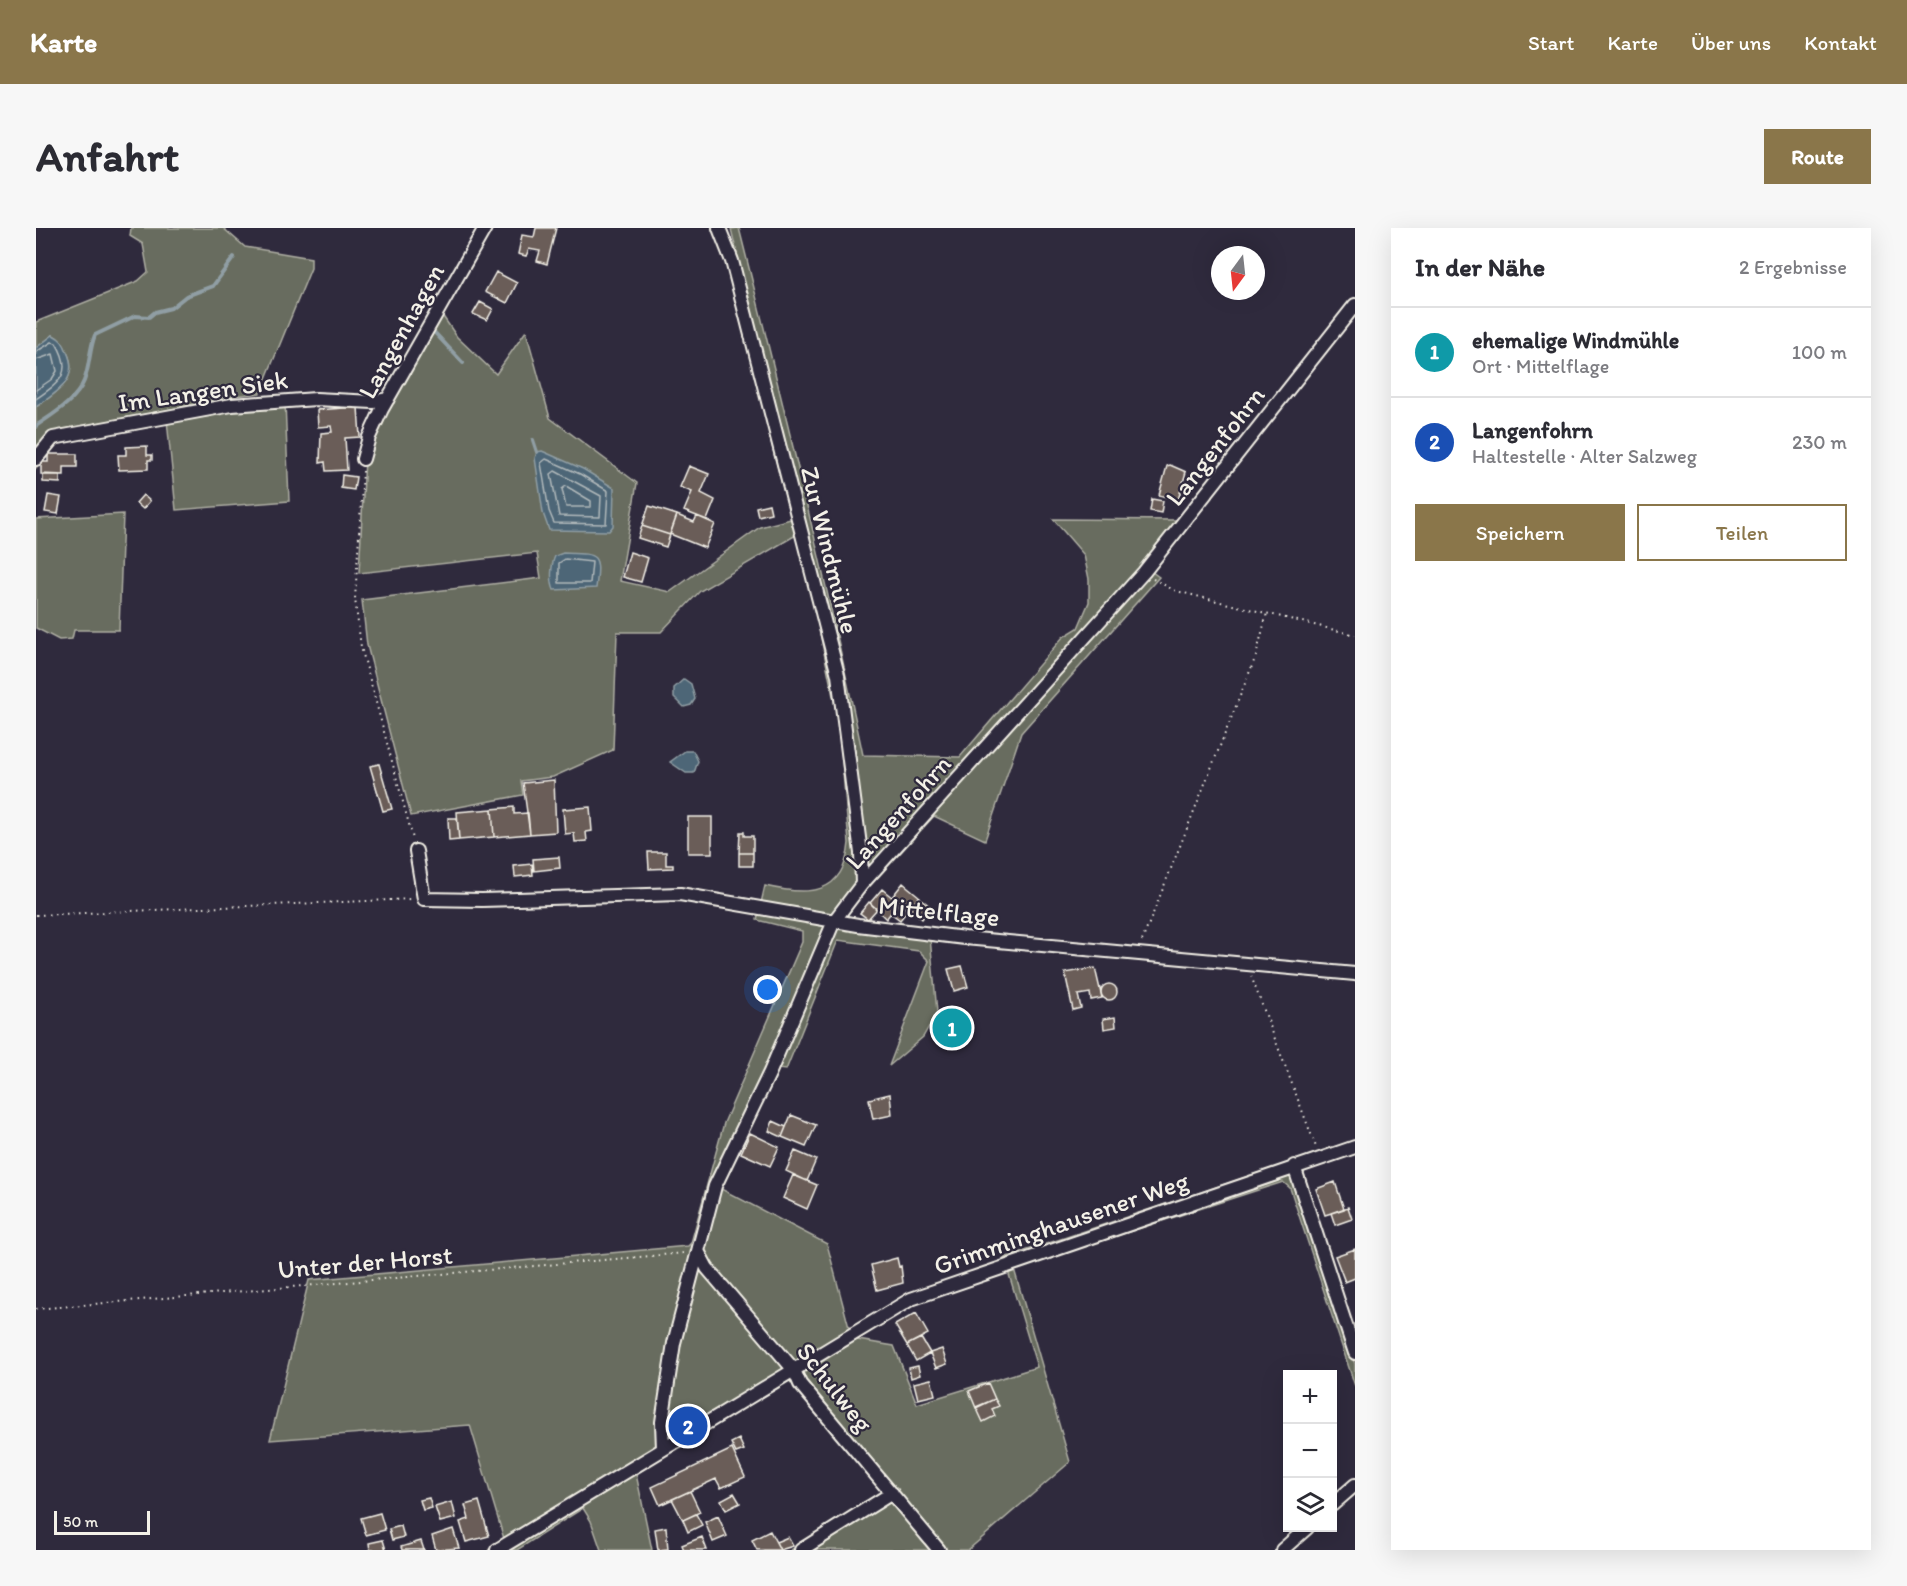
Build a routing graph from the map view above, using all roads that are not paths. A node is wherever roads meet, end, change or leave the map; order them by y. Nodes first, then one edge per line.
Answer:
1 (484, 228) edge
2 (723, 230) edge
3 (1355, 305) edge
4 (388, 399) junction
5 (36, 459) edge
6 (363, 459) road end
7 (416, 851) road end
8 (862, 884) junction
9 (834, 921) junction
10 (1355, 974) edge
11 (1355, 1146) edge
12 (1294, 1167) junction
13 (698, 1251) junction
14 (1355, 1353) edge
15 (794, 1370) junction
16 (663, 1449) junction
17 (1355, 1485) edge
18 (892, 1493) junction
19 (1337, 1501) edge
20 (1302, 1532) edge
21 (497, 1550) edge
22 (801, 1550) edge
23 (939, 1550) edge
24 (1282, 1550) edge

1 - 4 street, Langenhagen
2 - 8 street, Zur Windmühle
3 - 8 street, Langenfohrn
4 - 5 street, Im Langen Siek
4 - 6 street, Langenhagen
7 - 9 street, Mittelflage
8 - 9 street, Langenfohrn
9 - 10 street, Mittelflage
9 - 13 street, Langenfohrn
11 - 12 street, Grimminghausener Weg
12 - 14 street
12 - 15 street, Grimminghausener Weg
13 - 15 street, Schulweg
13 - 16 street, Langenfohrn
15 - 16 street, Grimminghausener Weg
15 - 18 street, Schulweg
16 - 21 street, Grimminghausener Weg
17 - 19 street
18 - 22 street
18 - 23 street, Schulweg
20 - 24 street

